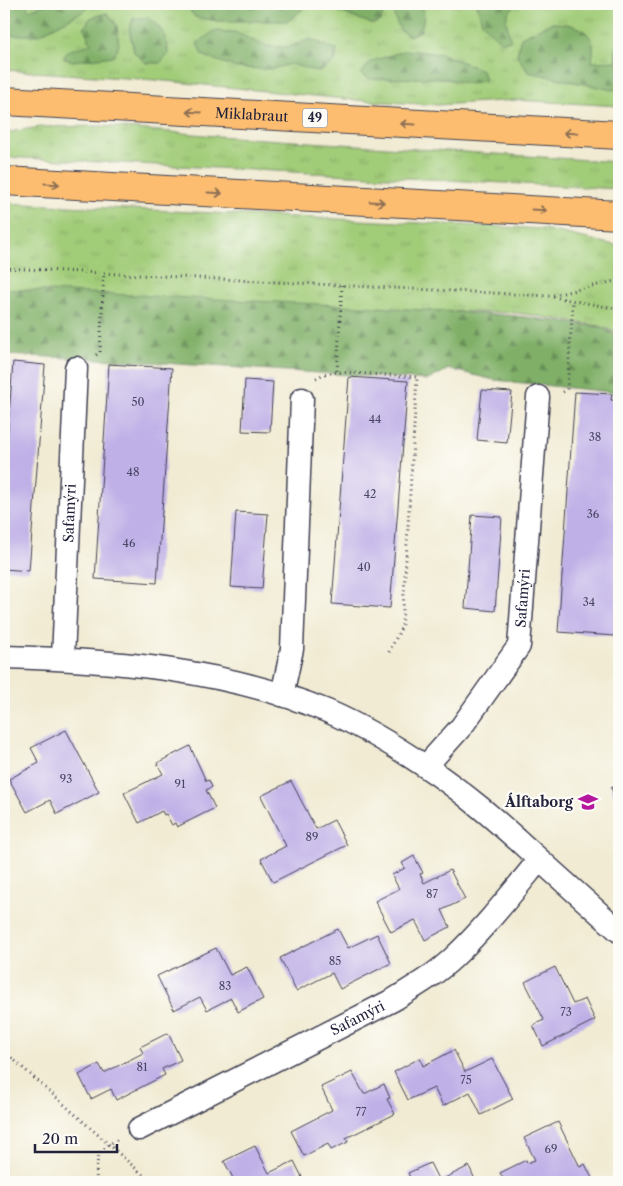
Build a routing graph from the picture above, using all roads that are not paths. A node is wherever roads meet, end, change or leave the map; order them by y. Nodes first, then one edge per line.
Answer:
1 (4, 101) edge
2 (619, 135) edge
3 (4, 181) edge
4 (567, 212) junction
5 (619, 215) edge
6 (619, 230) edge
7 (76, 368) road end
8 (302, 399) dead end
9 (538, 403) road end
10 (4, 657) edge
11 (63, 658) junction
12 (282, 695) junction
13 (426, 766) junction
14 (539, 860) junction
15 (619, 931) edge
16 (139, 1129) dead end

2 -> 1 highway, Miklabraut / 49
3 -> 4 highway
4 - 5 highway
4 - 6 highway
7 - 11 street, Safamýri
8 - 12 street
9 - 13 street, Safamýri
10 - 11 street
11 - 12 street
12 - 13 street
13 - 14 street
14 - 15 street
14 - 16 street, Safamýri

